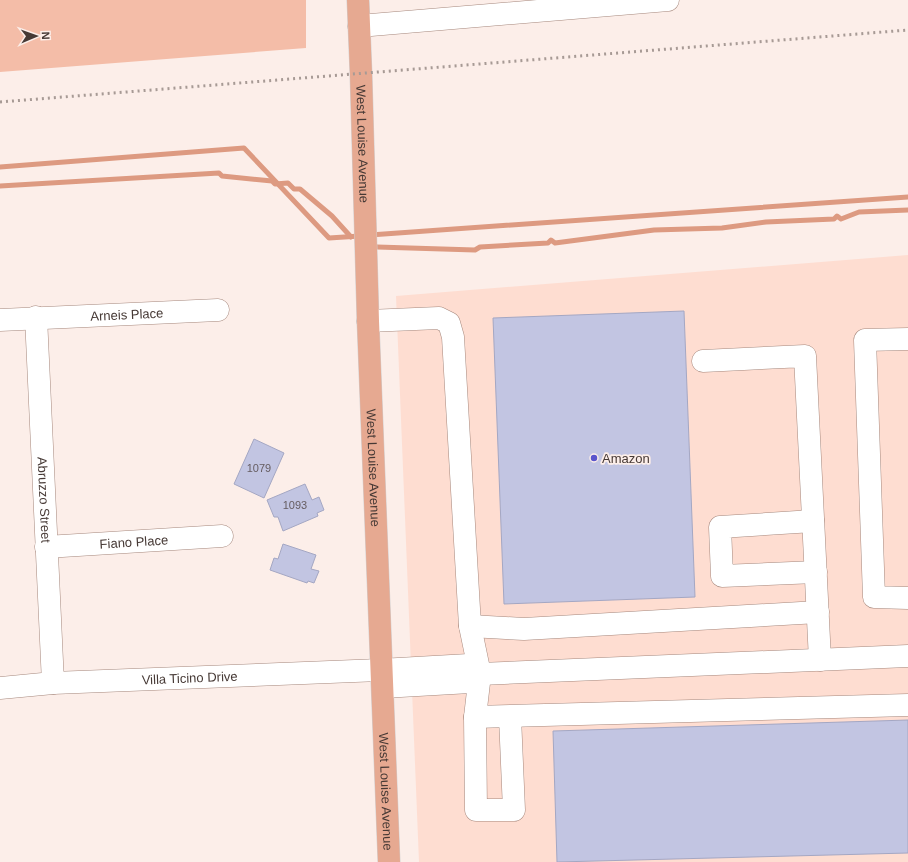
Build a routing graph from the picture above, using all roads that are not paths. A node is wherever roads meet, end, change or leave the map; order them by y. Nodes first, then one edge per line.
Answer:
1 (358, 0) edge
2 (668, 0) edge
3 (359, 26) junction
4 (218, 310) dead end
5 (36, 317) junction
6 (0, 320) edge
7 (368, 321) junction
8 (908, 339) edge
9 (703, 361) dead end
10 (813, 521) junction
11 (222, 536) dead end
12 (46, 548) junction
13 (816, 572) junction
14 (908, 598) edge
15 (818, 612) junction
16 (470, 626) junction
17 (908, 656) edge
18 (820, 660) junction
19 (480, 674) junction
20 (381, 679) junction
21 (53, 683) junction
22 (0, 688) edge
23 (908, 704) edge
24 (475, 717) junction
25 (510, 717) junction
26 (389, 862) edge

1 - 3 main road, West Louise Avenue
2 - 3 street
3 - 7 main road, West Louise Avenue
4 - 5 street, Arneis Place
5 - 6 street, Arneis Place
5 - 12 street, Abruzzo Street
7 - 16 street
7 - 20 main road, West Louise Avenue
8 - 14 street
9 - 10 street
10 - 13 street
10 - 13 street
11 - 12 street, Fiano Place
12 - 21 street, Abruzzo Street
13 - 15 street
15 - 16 street
15 - 18 street
16 - 19 street
17 - 18 street
18 - 19 street
19 - 20 street, Villa Ticino Drive
19 - 24 street
20 - 21 street, Villa Ticino Drive
20 - 26 main road, West Louise Avenue
21 - 22 street, Villa Ticino Drive
23 - 25 street
24 - 25 street
24 - 25 street

